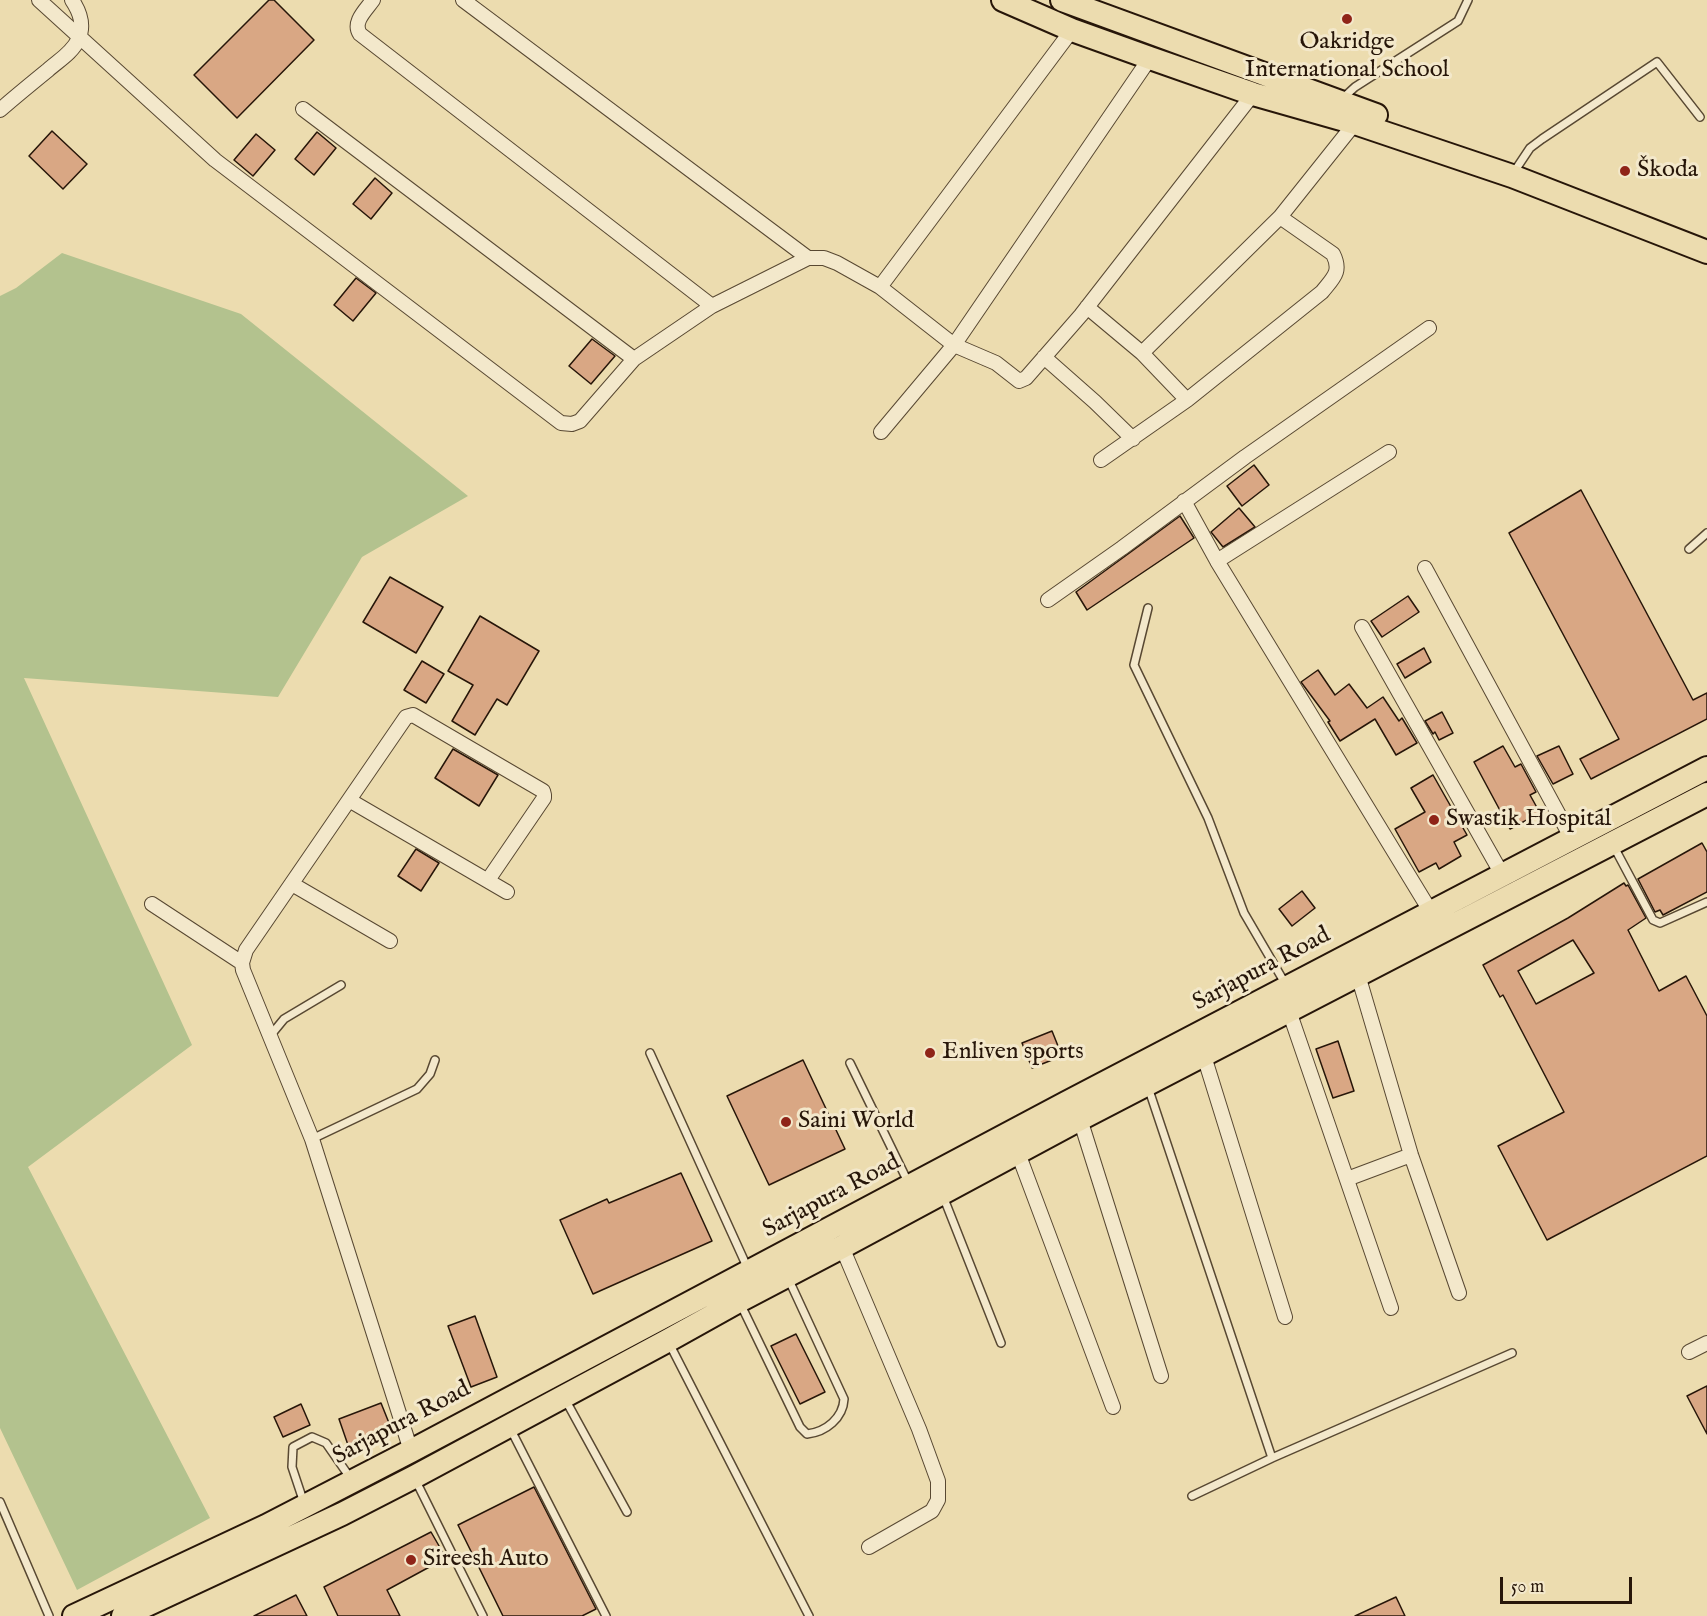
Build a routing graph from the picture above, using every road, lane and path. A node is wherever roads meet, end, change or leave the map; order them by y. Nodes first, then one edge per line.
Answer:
1 (39, 0) edge
2 (72, 0) edge
3 (373, 0) edge
4 (463, 0) edge
5 (1003, 0) edge
6 (1062, 0) edge
7 (1468, 0) edge
8 (1072, 30) junction
9 (79, 37) junction
10 (1150, 58) junction
11 (1252, 94) junction
12 (303, 109) dead end
13 (1335, 109) junction
14 (0, 110) edge
15 (1700, 117) dead end
16 (1355, 123) junction
17 (1514, 171) junction
18 (1280, 217) junction
19 (1707, 239) edge
20 (1707, 252) edge
21 (808, 258) junction
22 (879, 287) junction
23 (712, 306) junction
24 (1086, 307) junction
25 (1429, 328) dead end
26 (954, 345) junction
27 (1142, 353) junction
28 (1044, 357) junction
29 (634, 359) junction
30 (1187, 400) junction
31 (881, 432) dead end
32 (1132, 439) junction
33 (1389, 452) dead end
34 (1101, 460) dead end
35 (1184, 501) junction
36 (1707, 533) edge
37 (1689, 549) dead end
38 (1217, 561) junction
39 (1425, 568) dead end
40 (1048, 600) dead end
41 (1148, 608) dead end
42 (1362, 627) dead end
43 (1707, 768) edge
44 (1707, 794) edge
45 (349, 800) junction
46 (1572, 839) junction
47 (1612, 843) junction
48 (1503, 876) junction
49 (488, 880) junction
50 (292, 884) junction
51 (507, 892) dead end
52 (1707, 902) edge
53 (152, 904) dead end
54 (1431, 912) junction
55 (1442, 932) junction
56 (390, 941) dead end
57 (242, 963) junction
58 (1358, 975) junction
59 (342, 986) dead end
60 (1288, 987) junction
61 (1289, 1011) junction
62 (270, 1036) junction
63 (650, 1053) dead end
64 (1204, 1056) junction
65 (435, 1060) dead end
66 (850, 1063) dead end
67 (1148, 1085) junction
68 (1080, 1119) junction
69 (312, 1139) junction
70 (1018, 1153) junction
71 (1412, 1155) junction
72 (1347, 1179) junction
73 (910, 1186) junction
74 (942, 1194) junction
75 (842, 1247) junction
76 (781, 1266) junction
77 (749, 1272) junction
78 (1459, 1293) dead end
79 (739, 1301) junction
80 (1391, 1308) dead end
81 (1285, 1317) dead end
82 (668, 1341) junction
83 (1001, 1343) dead end
84 (1707, 1343) edge
85 (1512, 1353) dead end
86 (1689, 1353) dead end
87 (1161, 1376) dead end
88 (563, 1397) junction
89 (1113, 1407) dead end
90 (509, 1426) junction
91 (411, 1451) junction
92 (1272, 1458) junction
93 (414, 1477) junction
94 (343, 1486) junction
95 (1192, 1496) dead end
96 (0, 1502) edge
97 (305, 1506) junction
98 (627, 1512) dead end
99 (342, 1514) junction
100 (869, 1547) dead end
101 (49, 1616) edge
102 (74, 1616) edge
103 (123, 1616) edge
104 (483, 1616) edge
105 (606, 1616) edge
106 (809, 1616) edge

1 - 9 street
2 - 9 street
3 - 23 street
4 - 21 street
5 - 8 main road
6 - 13 main road
7 - 13 lane
8 - 10 main road
8 - 22 street
9 - 14 street
9 - 29 street
10 - 11 main road
10 - 26 street
11 - 13 main road
11 - 24 street
12 - 29 street
13 - 16 main road
13 - 17 main road
15 - 17 lane
16 - 17 main road
16 - 18 street
17 - 19 main road
17 - 20 main road
18 - 27 street
18 - 30 street
21 - 22 street
21 - 23 street
22 - 26 street
23 - 29 street
24 - 27 street
24 - 28 street
25 - 35 street
26 - 28 street
26 - 31 street
27 - 30 street
28 - 32 street
30 - 32 street
32 - 34 street
33 - 38 street
35 - 38 street
35 - 40 street
36 - 37 lane
38 - 54 street
39 - 46 street
41 - 60 lane
42 - 48 street
43 - 46 main road, Sarjapura Road
44 - 47 main road, Sarjapura Road
45 - 49 street
45 - 49 street
45 - 50 street
46 - 48 main road, Sarjapura Road
47 - 52 lane
47 - 55 main road, Sarjapura Road
48 - 54 main road, Sarjapura Road
49 - 51 street
50 - 56 street
50 - 57 street
53 - 57 street
54 - 55 street
54 - 60 main road, Sarjapura Road
55 - 58 main road, Sarjapura Road
57 - 62 street
58 - 61 main road, Sarjapura Road
58 - 71 street
59 - 62 lane
60 - 73 main road, Sarjapura Road
61 - 64 main road, Sarjapura Road
61 - 72 street
62 - 69 street
63 - 77 lane
64 - 67 main road, Sarjapura Road
64 - 81 street
65 - 69 lane
66 - 73 lane
67 - 68 main road, Sarjapura Road
67 - 92 lane
68 - 70 main road, Sarjapura Road
68 - 87 street
69 - 91 street
70 - 74 main road, Sarjapura Road
70 - 89 street
71 - 72 street
71 - 78 street
72 - 80 street
73 - 76 main road, Sarjapura Road
74 - 75 main road, Sarjapura Road
74 - 83 lane
75 - 76 main road, Sarjapura Road
75 - 100 street
76 - 77 main road, Sarjapura Road
76 - 79 main road, Sarjapura Road
76 - 79 lane
77 - 91 main road, Sarjapura Road
79 - 82 main road, Sarjapura Road
82 - 88 main road, Sarjapura Road
82 - 106 lane
84 - 86 street
85 - 92 lane
88 - 90 main road, Sarjapura Road
88 - 98 lane
90 - 93 main road, Sarjapura Road
90 - 105 lane
91 - 94 main road, Sarjapura Road
92 - 95 lane
93 - 99 main road, Sarjapura Road
93 - 104 lane
94 - 97 main road, Sarjapura Road
94 - 97 lane
94 - 99 main road
96 - 101 lane
97 - 102 main road, Sarjapura Road
99 - 103 main road, Sarjapura Road

